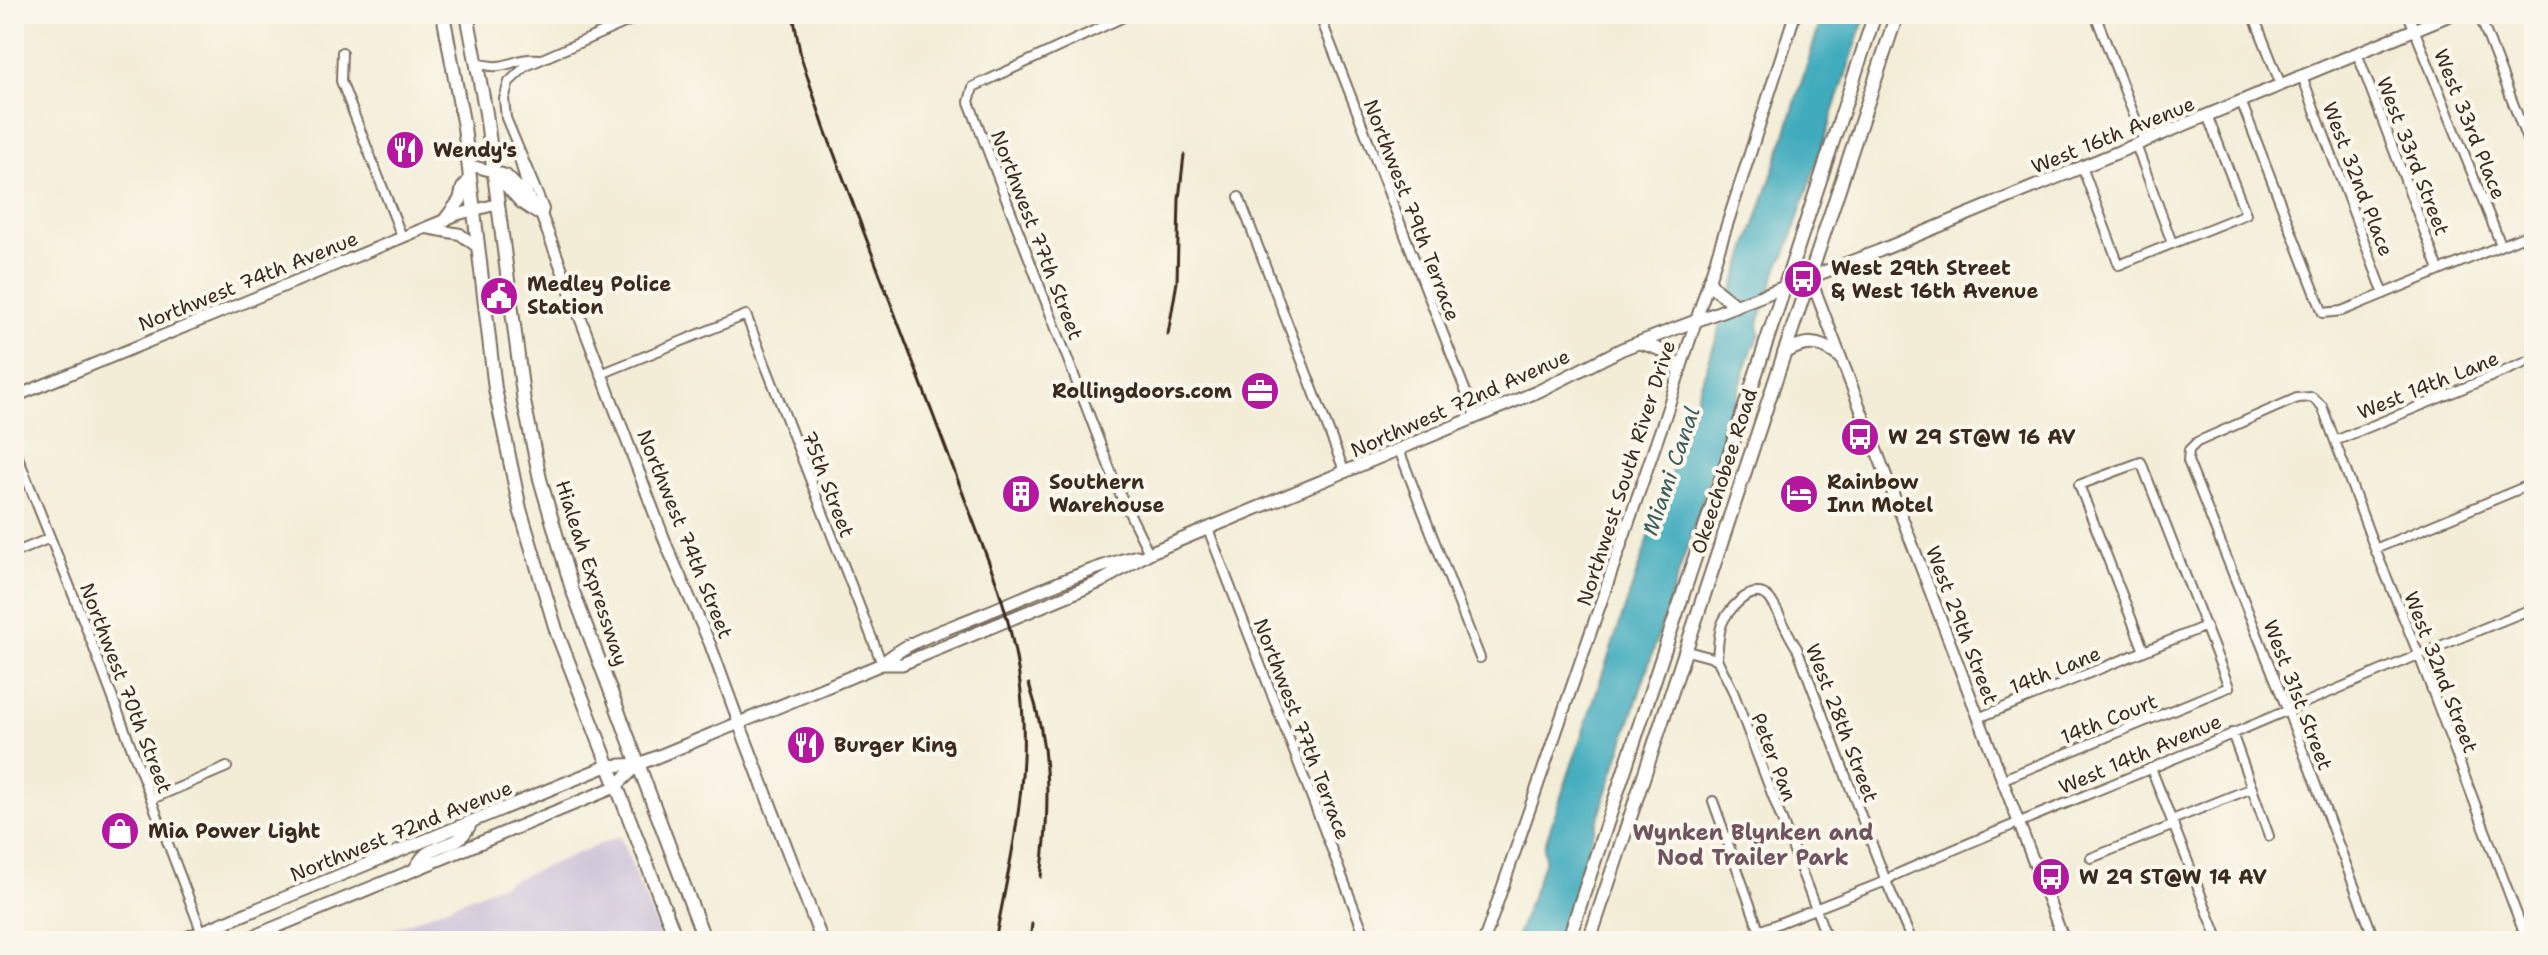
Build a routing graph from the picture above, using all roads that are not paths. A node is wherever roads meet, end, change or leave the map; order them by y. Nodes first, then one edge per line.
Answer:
1 (443, 14) edge
2 (467, 14) edge
3 (645, 14) edge
4 (1130, 14) edge
5 (1319, 14) edge
6 (1795, 14) edge
7 (1875, 14) edge
8 (1897, 14) edge
9 (2095, 14) edge
10 (2253, 14) edge
11 (2408, 14) edge
12 (2452, 14) edge
13 (2479, 14) edge
14 (2415, 29) junction
15 (342, 52) dead end
16 (2357, 53) junction
17 (540, 59) junction
18 (478, 63) junction
19 (2302, 76) junction
20 (2281, 85) junction
21 (2241, 101) junction
22 (2207, 115) junction
23 (515, 143) junction
24 (2140, 143) junction
25 (2534, 158) edge
26 (469, 165) junction
27 (2082, 167) junction
28 (494, 173) junction
29 (470, 180) junction
30 (1239, 197) dead end
31 (530, 199) junction
32 (498, 204) junction
33 (473, 209) junction
34 (538, 214) junction
35 (445, 220) junction
36 (425, 228) junction
37 (2534, 232) edge
38 (402, 237) junction
39 (2172, 243) junction
40 (2501, 245) junction
41 (476, 246) junction
42 (2439, 270) junction
43 (1810, 277) junction
44 (1709, 280) junction
45 (1786, 286) junction
46 (2384, 294) junction
47 (1736, 306) junction
48 (1695, 322) junction
49 (1638, 342) junction
50 (1784, 353) junction
51 (1838, 355) junction
52 (2534, 359) edge
53 (1679, 373) junction
54 (601, 374) junction
55 (14, 397) edge
56 (1476, 418) junction
57 (2335, 441) junction
58 (14, 447) edge
59 (1399, 450) junction
60 (2188, 461) joint
61 (1345, 473) junction
62 (2534, 483) edge
63 (1208, 529) junction
64 (50, 538) junction
65 (2375, 549) junction
66 (14, 553) edge
67 (1149, 553) junction
68 (2534, 608) edge
69 (2206, 626) junction
70 (1687, 651) junction
71 (2144, 651) junction
72 (2418, 653) junction
73 (1480, 658) dead end
74 (1717, 659) junction
75 (882, 664) junction
76 (2287, 709) junction
77 (1978, 718) junction
78 (739, 723) junction
79 (2232, 733) junction
80 (639, 764) junction
81 (607, 766) junction
82 (227, 767) dead end
83 (2151, 768) junction
84 (2001, 780) junction
85 (615, 787) junction
86 (2252, 788) junction
87 (152, 799) junction
88 (1713, 801) dead end
89 (472, 821) junction
90 (2018, 821) junction
91 (2173, 822) junction
92 (2269, 836) dead end
93 (2091, 858) dead end
94 (413, 870) junction
95 (349, 872) junction
96 (1886, 881) junction
97 (357, 893) junction
98 (1815, 908) junction
99 (2534, 919) edge
100 (2521, 925) junction
101 (1759, 931) junction
102 (203, 936) edge
103 (179, 941) edge
104 (242, 941) edge
105 (677, 941) edge
106 (705, 941) edge
107 (822, 941) edge
108 (1367, 941) edge
109 (1484, 941) edge
110 (1568, 941) edge
111 (1589, 941) edge
112 (1763, 941) edge
113 (1828, 941) edge
114 (1912, 941) edge
115 (2064, 941) edge
116 (2219, 941) edge
117 (2375, 941) edge
118 (2527, 941) edge

1 - 26 main road
2 - 18 main road, Hialeah Expressway
3 - 17 street
4 - 67 street, Northwest 77th Street
5 - 56 street, Northwest 79th Terrace
6 - 44 street, Northwest South River Drive
7 - 45 main road, Okeechobee Road
8 - 43 main road, Okeechobee Road
9 - 24 street
10 - 20 street
11 - 14 street, West 33rd Place
12 - 14 main road, West 16th Avenue
13 - 25 street
14 - 16 main road, West 16th Avenue
14 - 40 street, West 33rd Place
15 - 38 street
16 - 19 main road, West 16th Avenue
16 - 42 street, West 33rd Street
17 - 18 street
17 - 23 street, Northwest 74th Street
18 - 28 main road, Hialeah Expressway
19 - 20 main road, West 16th Avenue
19 - 46 street, West 32nd Place
20 - 21 main road, West 16th Avenue
21 - 22 main road, West 16th Avenue
21 - 46 street
22 - 24 main road, West 16th Avenue
22 - 39 street
23 - 31 street, Northwest 74th Street
23 - 34 street, Northwest 74th Street
24 - 27 main road, West 16th Avenue
24 - 39 street
26 - 28 street
26 - 29 main road
27 - 39 street
27 - 43 main road, West 16th Avenue
28 - 31 street
28 - 32 main road, Hialeah Expressway
28 - 34 street
29 - 33 main road
29 - 35 main road
30 - 61 street
31 - 34 street
32 - 33 street, Northwest 74th Avenue
32 - 80 main road, Hialeah Expressway
33 - 35 street, Northwest 74th Avenue
33 - 41 main road
34 - 54 street, Northwest 74th Street
35 - 36 street, Northwest 74th Avenue
36 - 38 street, Northwest 74th Avenue
36 - 41 street
37 - 40 street
38 - 55 street, Northwest 74th Avenue
40 - 42 street
41 - 81 main road
42 - 46 street
43 - 45 main road, West 16th Avenue
43 - 50 main road, Okeechobee Road
43 - 51 street, West 29th Street
44 - 47 main road
44 - 48 street, Northwest South River Drive
45 - 47 main road, Northwest 72nd Avenue
45 - 110 main road, Okeechobee Road
47 - 48 main road, Northwest 72nd Avenue
48 - 49 main road, Northwest 72nd Avenue
48 - 53 street, Northwest South River Drive
49 - 53 main road
49 - 56 main road, Northwest 72nd Avenue
50 - 51 main road
50 - 70 main road, Okeechobee Road
51 - 77 street, West 29th Street
52 - 57 street, West 14th Lane
53 - 109 street, Northwest South River Drive
54 - 75 street, 75th Street
54 - 78 street, Northwest 74th Street
56 - 59 main road, Northwest 72nd Avenue
57 - 60 street, West 32nd Street
57 - 65 street, West 32nd Street
58 - 64 street, Northwest 70th Street
59 - 61 main road, Northwest 72nd Avenue
59 - 73 street
60 - 76 street, West 31st Street
61 - 63 main road, Northwest 72nd Avenue
62 - 65 street
63 - 67 main road, Northwest 72nd Avenue
63 - 108 street, Northwest 77th Terrace
64 - 66 street
64 - 87 street, Northwest 70th Street
65 - 72 street, West 32nd Street
67 - 75 main road, Northwest 72nd Avenue
68 - 72 street, West 14th Avenue
69 - 71 street, 14th Lane
69 - 71 street
69 - 84 street, 14th Court
70 - 74 street
70 - 111 main road, Okeechobee Road
71 - 77 street, 14th Lane
72 - 76 street, West 14th Avenue
72 - 100 street, West 32nd Street
74 - 96 street, West 28th Street
74 - 98 street, Peter Pan
75 - 78 main road, Northwest 72nd Avenue
76 - 79 street, West 14th Avenue
76 - 117 street, West 31st Street
77 - 84 street, West 29th Street
78 - 80 main road, Northwest 72nd Avenue
78 - 107 main road, Northwest 74th Street
79 - 83 street, West 14th Avenue
79 - 86 street
80 - 81 main road, Northwest 72nd Avenue
80 - 85 main road, Northwest 72nd Avenue
80 - 106 main road, Hialeah Expressway
81 - 85 main road
81 - 89 main road, Northwest 72nd Avenue
82 - 87 street
83 - 90 street, West 14th Avenue
83 - 91 street
84 - 90 street, West 29th Street
85 - 94 main road, Northwest 72nd Avenue
85 - 105 main road
86 - 91 street
86 - 92 street
87 - 102 street, Northwest 70th Street
88 - 101 street
89 - 94 main road
89 - 95 main road, Northwest 72nd Avenue
90 - 96 street, West 14th Avenue
90 - 115 street, West 29th Street
91 - 93 street
91 - 116 street
94 - 97 main road, Northwest 72nd Avenue
95 - 97 main road
95 - 102 main road, Northwest 72nd Avenue
96 - 98 street, West 14th Avenue
96 - 114 street, West 28th Street
97 - 104 main road, Northwest 72nd Avenue
98 - 101 street, West 14th Avenue
98 - 113 street, Peter Pan
99 - 100 street
100 - 118 street, West 32nd Street
101 - 112 street
102 - 103 main road, Northwest 72nd Avenue

